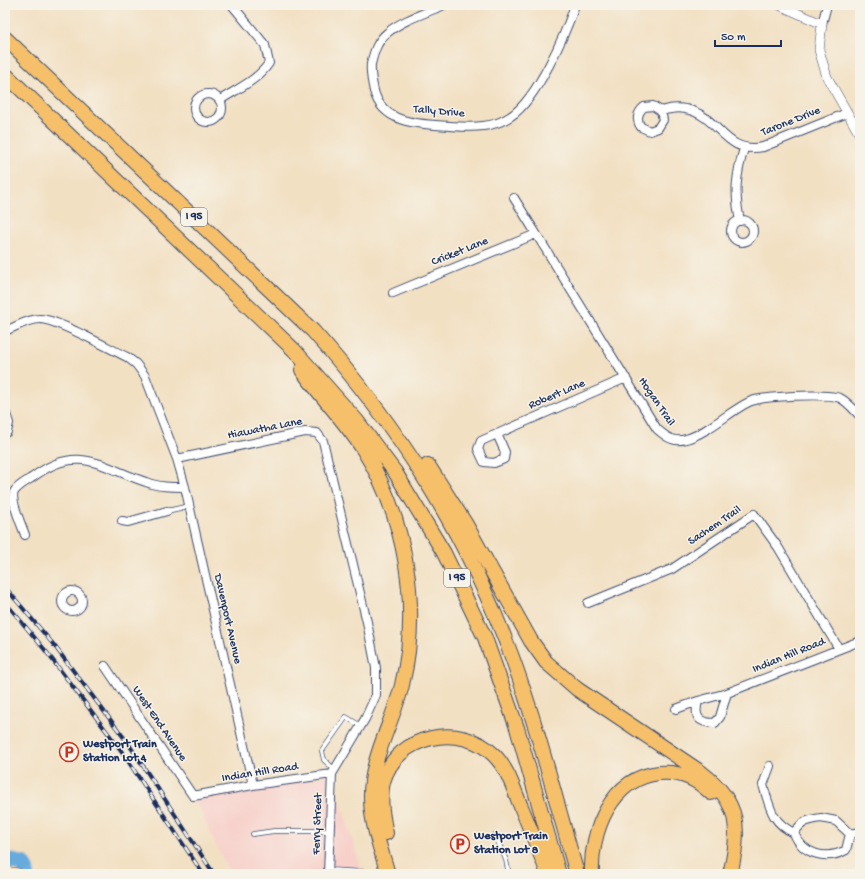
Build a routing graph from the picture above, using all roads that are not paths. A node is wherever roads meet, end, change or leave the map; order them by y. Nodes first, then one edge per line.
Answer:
1 (232, 5) edge
2 (444, 5) edge
3 (575, 5) edge
4 (779, 5) edge
5 (827, 5) edge
6 (822, 24) junction
7 (5, 38) edge
8 (5, 74) edge
9 (220, 100) dead end
10 (661, 111) dead end
11 (846, 113) junction
12 (860, 135) edge
13 (744, 148) junction
14 (514, 198) dead end
15 (740, 221) dead end
16 (536, 234) junction
17 (393, 293) dead end
18 (272, 328) junction
19 (5, 332) edge
20 (626, 378) junction
21 (375, 405) junction
22 (5, 412) edge
23 (860, 416) edge
24 (5, 433) edge
25 (497, 434) dead end
26 (177, 459) junction
27 (185, 487) junction
28 (189, 506) junction
29 (167, 511) joint
30 (122, 521) dead end
31 (25, 535) dead end
32 (588, 603) dead end
33 (860, 641) edge
34 (839, 649) junction
35 (105, 666) dead end
36 (727, 693) junction
37 (698, 701) junction
38 (676, 709) dead end
39 (361, 726) junction
40 (770, 766) dead end
41 (333, 772) junction
42 (253, 785) junction
43 (193, 796) joint
44 (330, 831) junction
45 (860, 832) edge
46 (794, 833) junction
47 (254, 834) dead end
48 (850, 834) junction
49 (495, 835) dead end
50 (5, 872) edge
51 (328, 872) edge
52 (18, 874) edge
53 (363, 874) edge
54 (388, 874) edge
55 (397, 874) edge
56 (509, 874) edge
57 (548, 874) edge
58 (559, 874) edge
59 (577, 874) edge
60 (592, 874) edge
61 (721, 874) edge
62 (730, 874) edge

1 - 9 street
2 - 3 street, Tally Drive
4 - 6 street
5 - 6 street
6 - 11 street
7 - 21 highway, I 95
8 - 18 highway, I 95
10 - 13 street
11 - 12 street
11 - 13 street, Tarone Drive
13 - 15 street
14 - 16 street, Hogan Trail
16 - 17 street, Cricket Lane
16 - 20 street, Hogan Trail
18 - 54 highway
18 - 58 highway, I 95
19 - 26 street
20 - 23 street, Hogan Trail
20 - 25 street, Robert Lane
21 - 59 highway, I 95
21 - 62 highway
22 - 24 street
26 - 27 street, Davenport Avenue
26 - 39 street, Hiawatha Lane
27 - 28 street, Davenport Avenue
27 - 31 street
28 - 29 lane
28 - 42 street, Davenport Avenue
29 - 30 street
32 - 34 street, Sachem Trail
33 - 34 street, Indian Hill Road
34 - 36 street, Indian Hill Road
35 - 43 street, West End Avenue
36 - 37 street, Indian Hill Road
36 - 37 street
37 - 38 street, Indian Hill Road
39 - 41 street, Hiawatha Lane
39 - 41 lane
40 - 46 street
41 - 42 street, Indian Hill Road
41 - 44 street, Ferry Street
42 - 43 street, Indian Hill Road
44 - 47 lane
44 - 51 street, Ferry Street
45 - 48 street
46 - 48 street
46 - 48 street
49 - 56 lane
50 - 52 main road
51 - 53 lane
55 - 57 highway
60 - 61 highway

